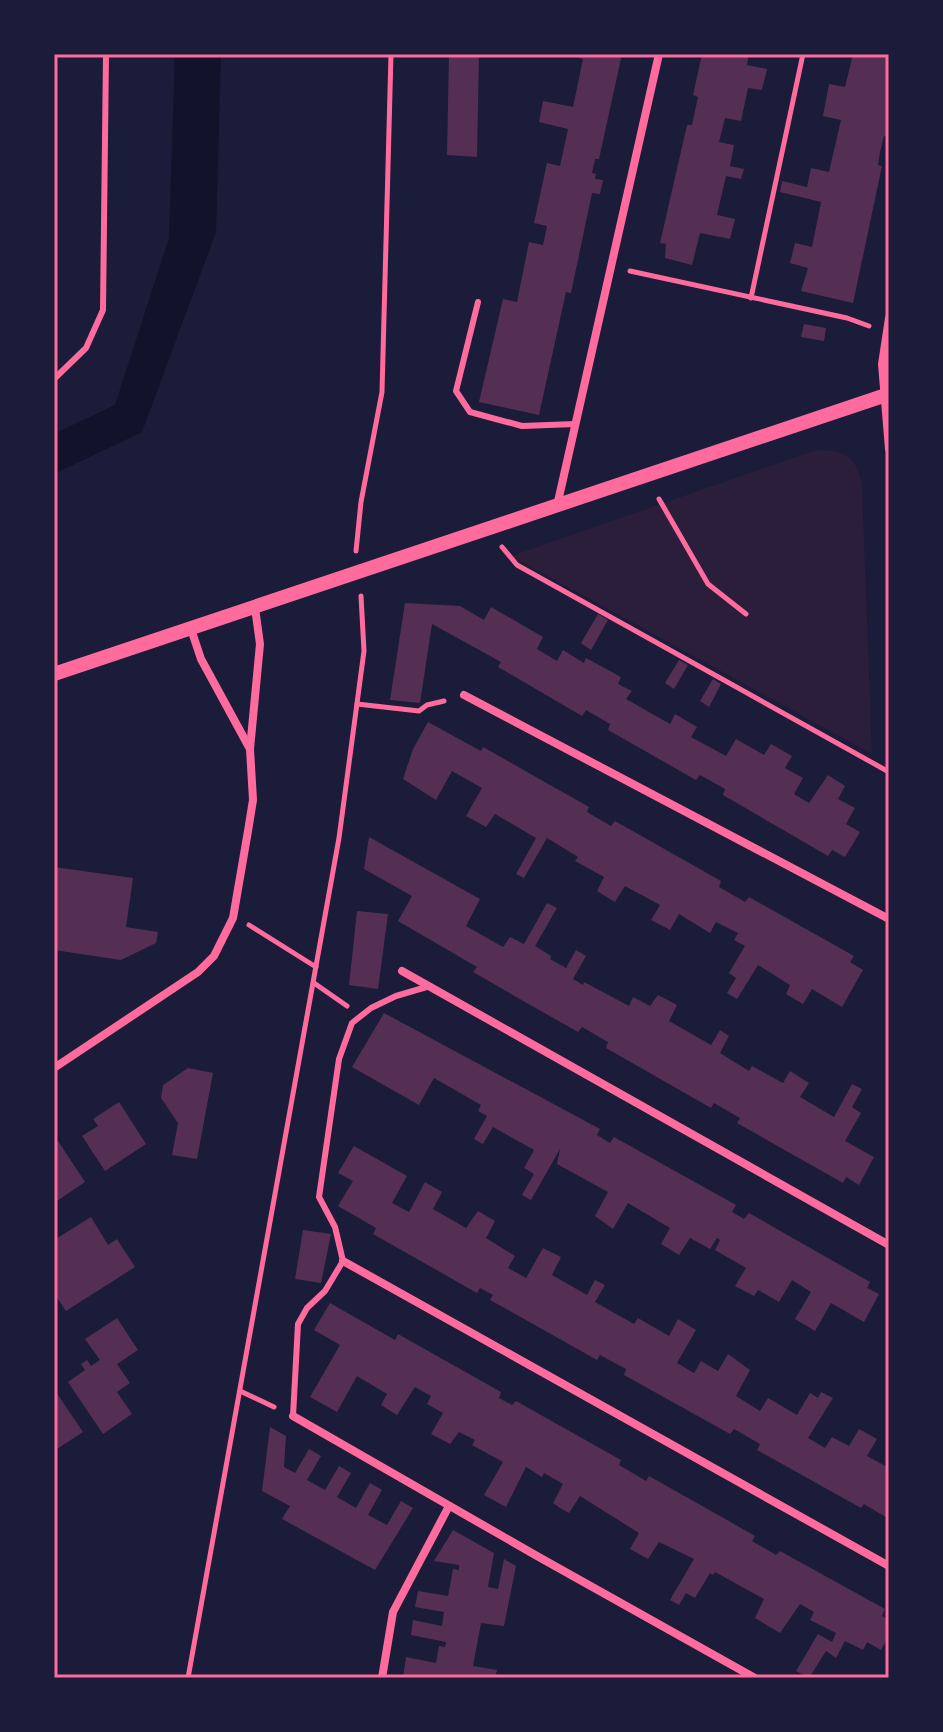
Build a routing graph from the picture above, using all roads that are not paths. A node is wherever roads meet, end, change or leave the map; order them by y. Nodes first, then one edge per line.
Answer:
1 (106, 54) edge
2 (659, 54) edge
3 (478, 302) dead end
4 (889, 318) edge
5 (54, 379) edge
6 (886, 394) edge
7 (575, 424) junction
8 (889, 443) edge
9 (889, 449) edge
10 (557, 507) junction
11 (255, 608) junction
12 (191, 629) junction
13 (54, 674) edge
14 (464, 695) road end
15 (250, 749) junction
16 (889, 919) edge
17 (402, 971) dead end
18 (430, 986) junction
19 (54, 1068) edge
20 (889, 1245) edge
21 (343, 1261) junction
22 (293, 1416) joint
23 (449, 1506) junction
24 (889, 1566) edge
25 (382, 1678) edge
26 (755, 1678) edge

1 - 5 lane
2 - 7 street
3 - 7 lane
4 - 6 street
6 - 8 street
6 - 10 street
7 - 10 street
8 - 9 street
10 - 11 street
11 - 12 street
11 - 15 street
12 - 13 street
12 - 15 street
14 - 16 street
15 - 19 street
17 - 18 street
18 - 20 street
18 - 21 lane
21 - 22 lane
21 - 24 street
22 - 23 street
23 - 25 street
23 - 26 street

